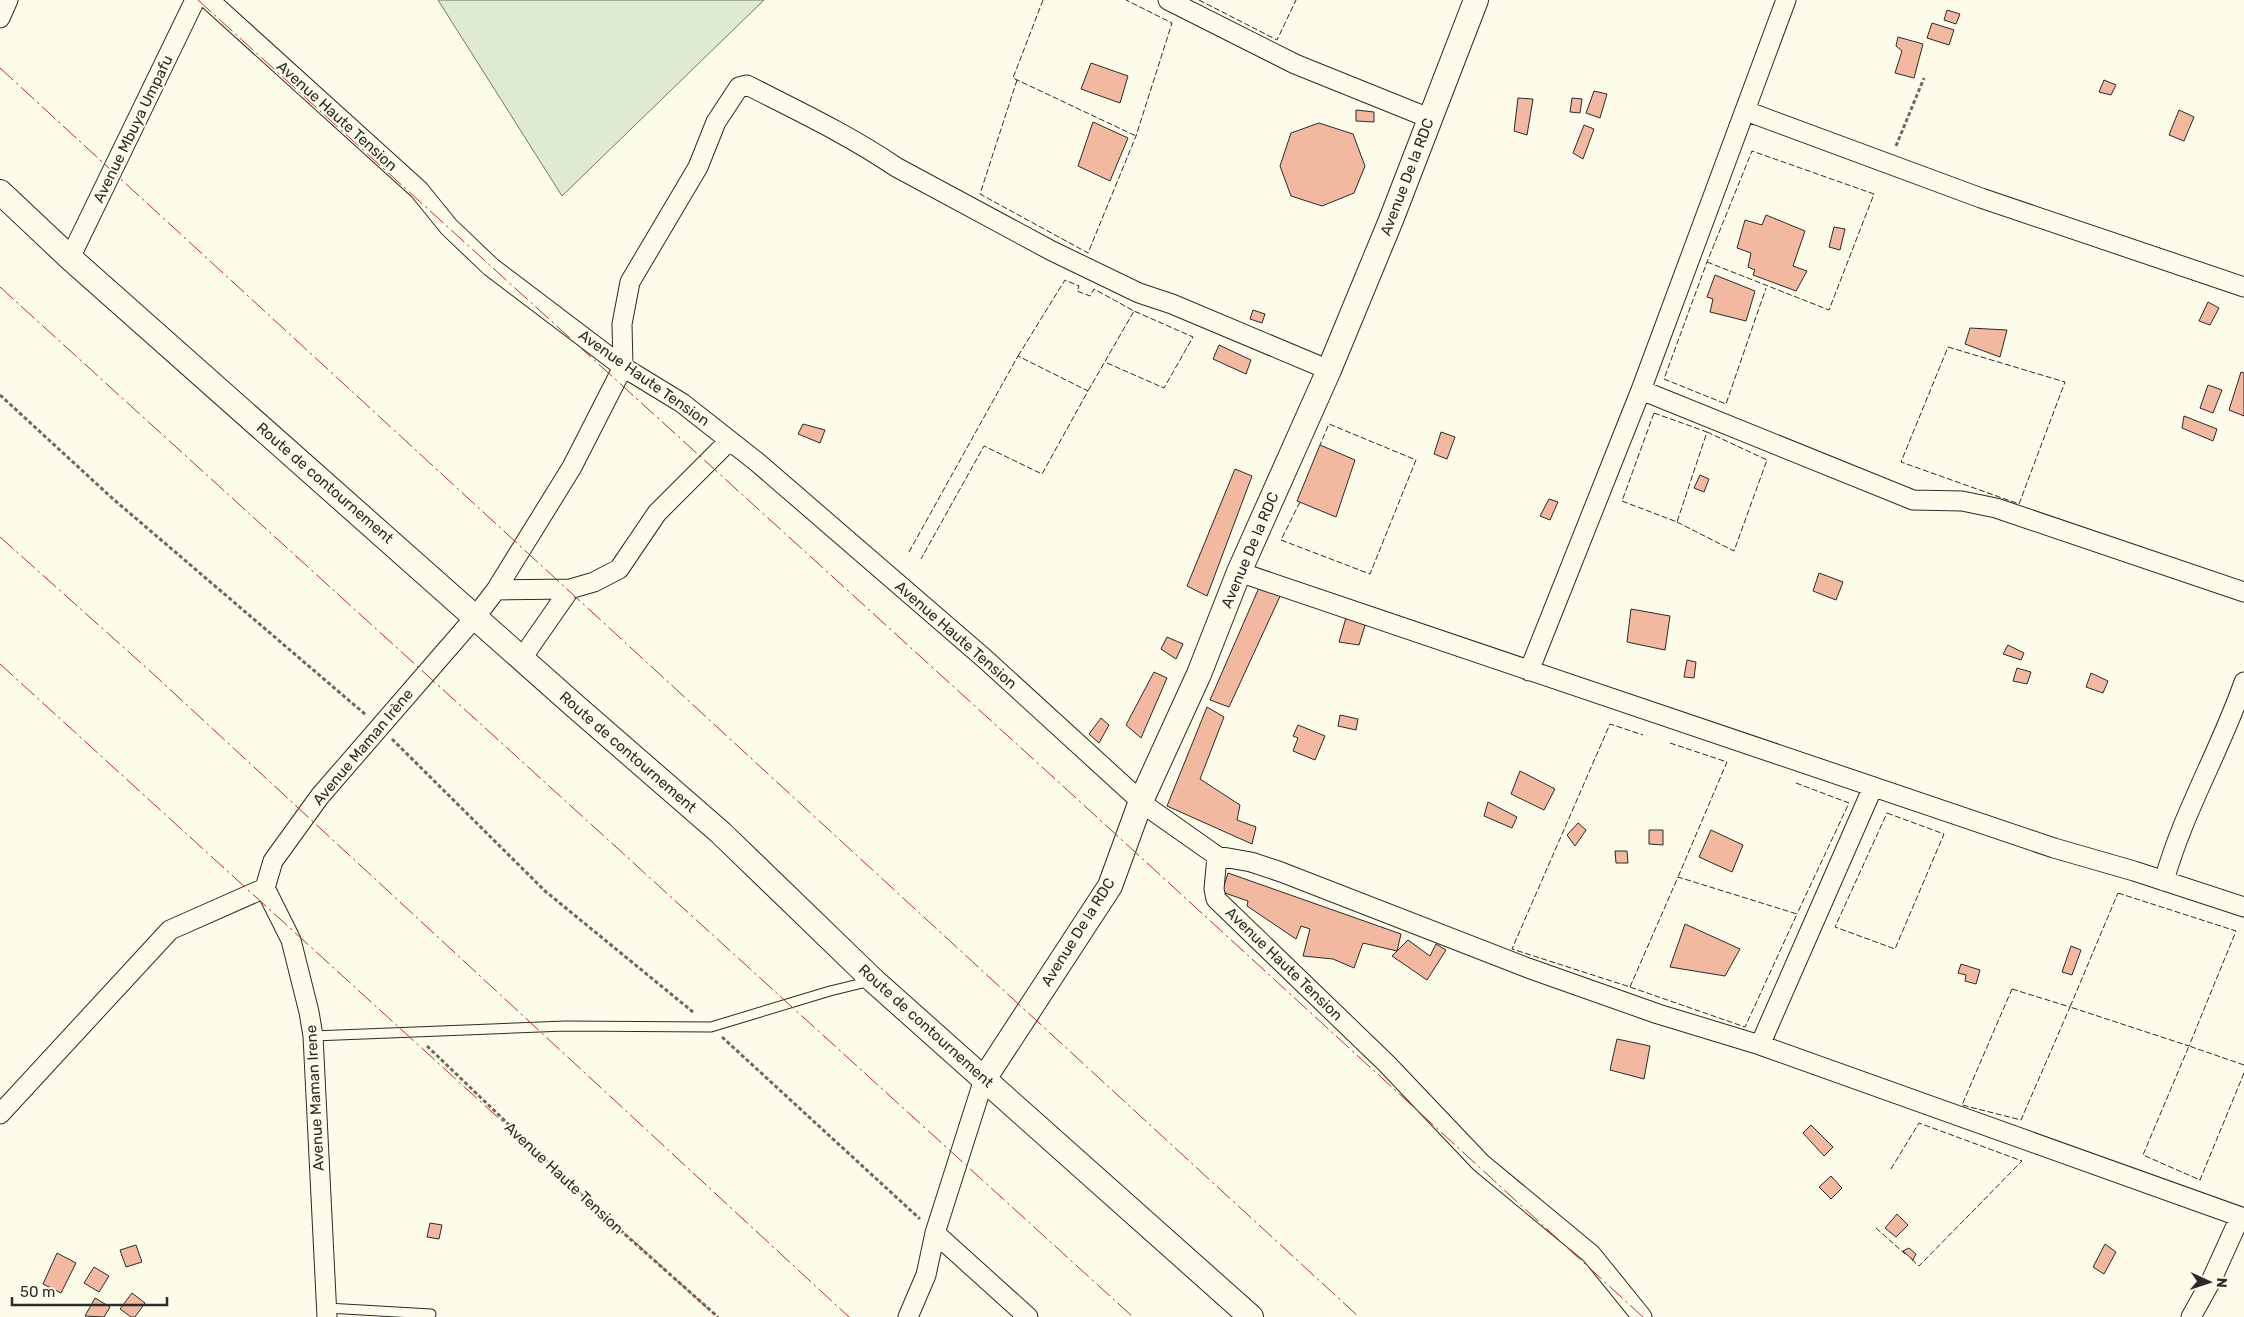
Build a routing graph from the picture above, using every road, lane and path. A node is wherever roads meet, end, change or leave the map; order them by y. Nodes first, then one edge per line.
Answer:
1 (8, 0) edge
2 (195, 0) edge
3 (208, 0) edge
4 (1168, 0) edge
5 (1476, 0) edge
6 (1786, 0) edge
7 (0, 18) edge
8 (1924, 78) dead end
9 (1746, 111) junction
10 (1429, 118) junction
11 (1890, 166) junction
12 (0, 192) edge
13 (70, 258) junction
14 (2244, 287) edge
15 (624, 367) junction
16 (1329, 370) junction
17 (1642, 390) junction
18 (0, 394) edge
19 (729, 440) junction
20 (1239, 572) junction
21 (570, 589) junction
22 (496, 590) junction
23 (2244, 592) edge
24 (476, 616) junction
25 (522, 658) junction
26 (1530, 671) junction
27 (2244, 682) edge
28 (380, 727) junction
29 (1873, 787) junction
30 (1141, 801) junction
31 (1217, 856) junction
32 (2164, 881) junction
33 (265, 888) junction
34 (2244, 908) edge
35 (874, 981) junction
36 (711, 1027) junction
37 (414, 1033) junction
38 (312, 1036) junction
39 (1760, 1045) junction
40 (984, 1079) junction
41 (0, 1114) edge
42 (2242, 1217) edge
43 (935, 1233) junction
44 (327, 1312) edge
45 (431, 1314) dead end
46 (718, 1317) edge
47 (908, 1317) edge
48 (1028, 1317) edge
49 (1251, 1317) edge
50 (1642, 1317) edge
51 (2191, 1317) edge

1 - 7 street
2 - 13 street, Avenue Mbuya Umpafu
3 - 15 street, Avenue Haute Tension
4 - 10 street
5 - 10 street, Avenue De la RDC
6 - 9 street
8 - 11 path
9 - 11 street
9 - 17 street
10 - 16 street, Avenue De la RDC
11 - 14 street
12 - 13 street, Route de contournement
13 - 24 street, Route de contournement
15 - 16 street
15 - 19 street, Avenue Haute Tension
15 - 22 street, Avenue Maman Irène
16 - 20 street, Avenue De la RDC
17 - 23 street
17 - 26 street
18 - 28 path
19 - 21 street
19 - 30 street, Avenue Haute Tension
20 - 26 street
20 - 30 street, Avenue De la RDC
21 - 22 street
21 - 25 street
22 - 24 street, Avenue Maman Irène
24 - 25 street, Route de contournement
24 - 28 street, Avenue Maman Irène
25 - 35 street, Route de contournement
26 - 29 street
27 - 32 street
28 - 33 street, Avenue Maman Irène
28 - 36 path
29 - 32 street
29 - 39 street
30 - 31 street, Avenue Haute Tension
30 - 40 street, Avenue De la RDC
31 - 39 street
31 - 50 street, Avenue Haute Tension
32 - 34 street
33 - 38 street, Avenue Maman Irene
33 - 41 street
35 - 36 lane
35 - 40 street, Route de contournement
36 - 37 lane
36 - 43 path
37 - 38 lane
37 - 46 path, Avenue Haute Tension
38 - 44 street, Avenue Maman Irene
39 - 42 street
40 - 43 street
40 - 49 street, Route de contournement
42 - 51 street
43 - 47 street
43 - 48 street
44 - 45 lane

